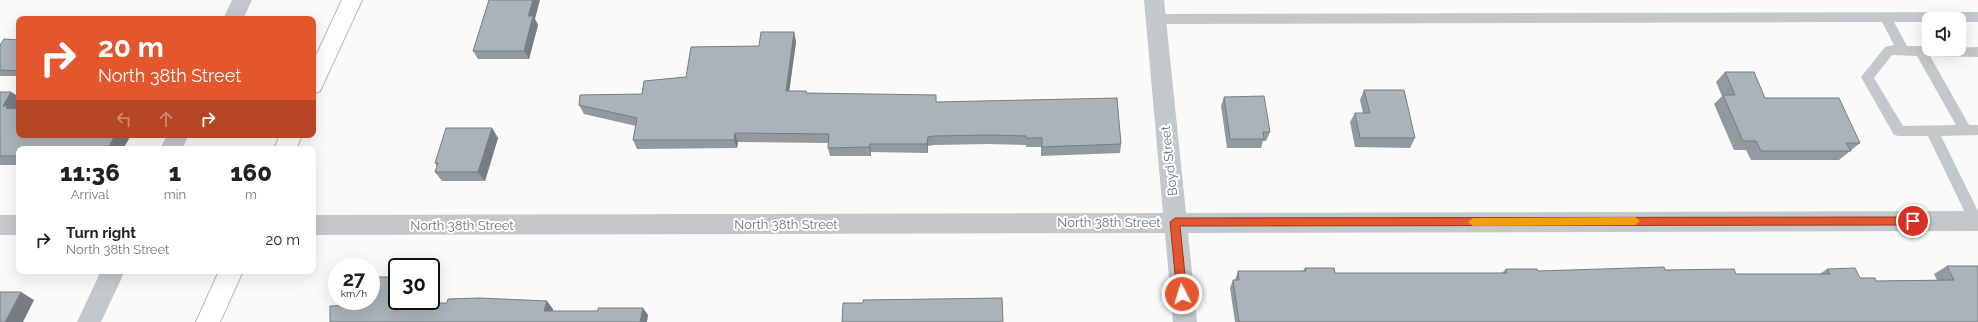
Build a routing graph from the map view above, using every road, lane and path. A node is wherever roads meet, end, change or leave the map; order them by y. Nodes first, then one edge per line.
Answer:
1 (242, 0) edge
2 (352, 0) edge
3 (1155, 9) edge
4 (234, 16) edge
5 (1885, 17) junction
6 (1978, 17) edge
7 (1903, 50) junction
8 (1921, 51) junction
9 (1978, 52) edge
10 (316, 78) edge
11 (1972, 130) edge
12 (1932, 131) junction
13 (1175, 222) junction
14 (1977, 222) edge
15 (0, 225) edge
16 (16, 225) edge
17 (316, 225) edge
18 (112, 274) edge
19 (230, 274) edge
20 (89, 322) edge
21 (208, 322) edge
22 (1185, 322) edge

1 - 4 street
2 - 10 street
3 - 5 lane
3 - 13 street, Boyd Street
5 - 6 lane
5 - 7 lane
7 - 8 lane
7 - 12 lane
8 - 9 lane
8 - 11 lane
11 - 12 lane
12 - 14 lane
13 - 14 street, North 38th Street
13 - 17 street, North 38th Street
13 - 22 street, Boyd Street
15 - 16 street
18 - 20 street
19 - 21 street

